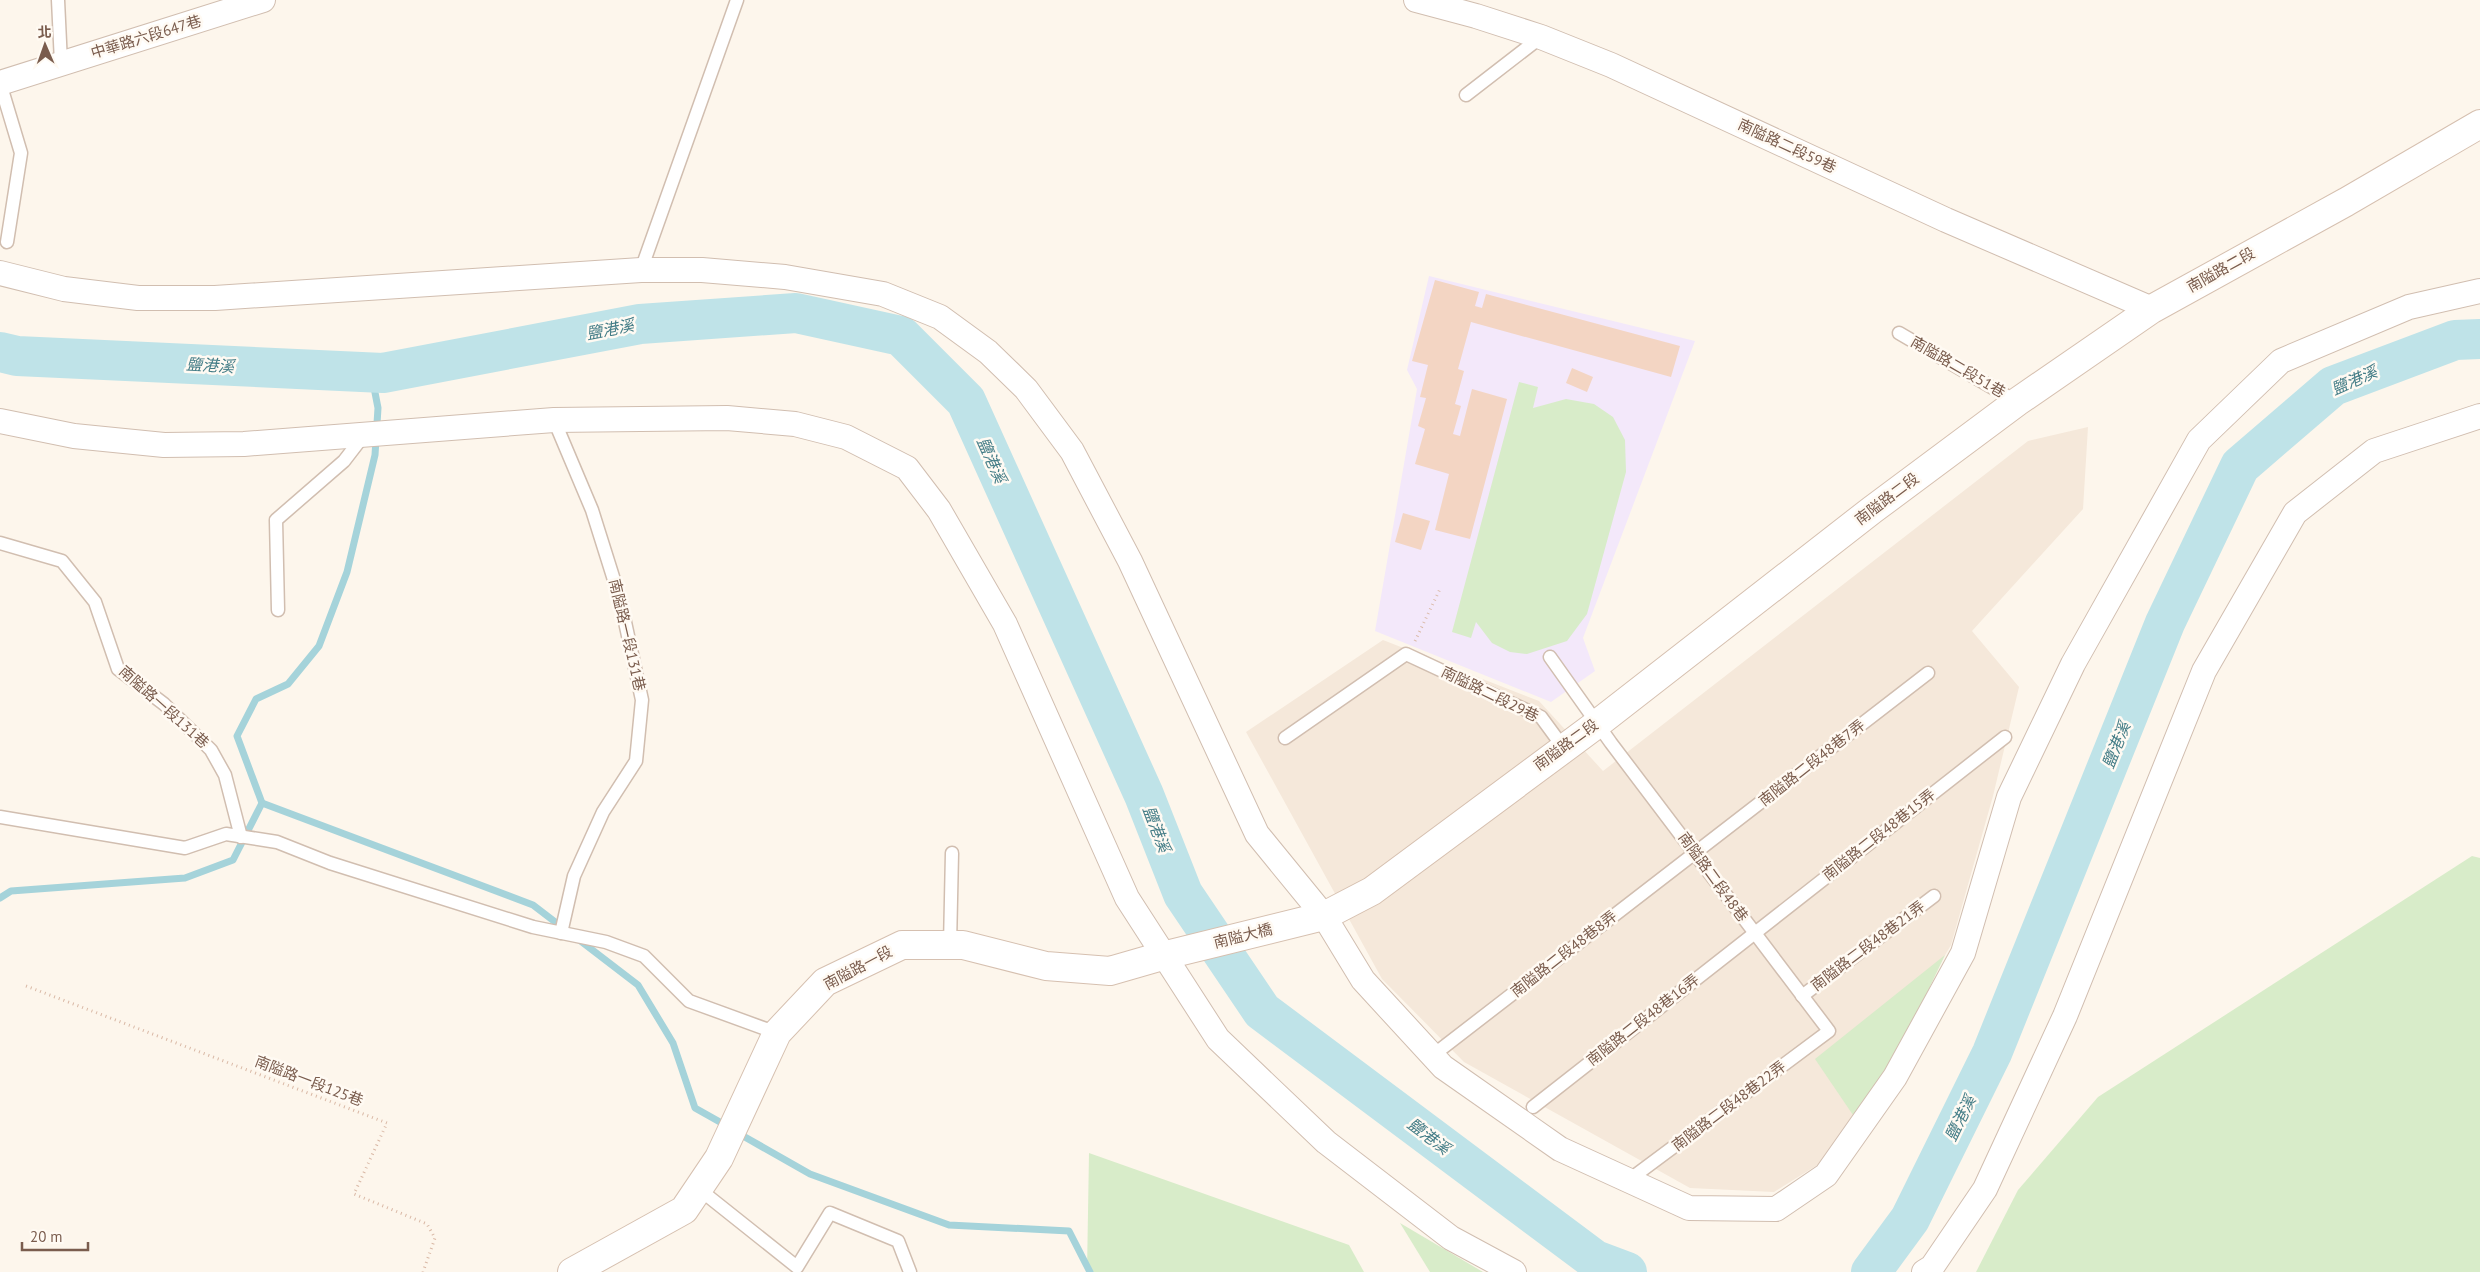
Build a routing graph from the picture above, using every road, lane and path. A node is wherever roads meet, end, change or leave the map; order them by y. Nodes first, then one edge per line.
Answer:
1 (58, 0) edge
2 (263, 0) edge
3 (737, 0) edge
4 (1416, 0) edge
5 (1542, 38) junction
6 (62, 63) junction
7 (0, 83) edge
8 (1466, 95) dead end
9 (2480, 124) edge
10 (7, 242) dead end
11 (641, 270) junction
12 (0, 273) edge
13 (2480, 291) edge
14 (2152, 309) junction
15 (1899, 333) dead end
16 (2017, 402) junction
17 (2480, 416) edge
18 (554, 420) junction
19 (0, 421) edge
20 (364, 435) junction
21 (0, 543) edge
22 (1440, 589) dead end
23 (278, 610) dead end
24 (1406, 654) junction
25 (1550, 657) dead end
26 (1928, 673) dead end
27 (1597, 724) junction
28 (2005, 737) dead end
29 (1285, 738) dead end
30 (1563, 747) junction
31 (0, 817) edge
32 (241, 836) junction
33 (1696, 852) junction
34 (952, 853) dead end
35 (1934, 896) dead end
36 (1324, 916) junction
37 (561, 933) junction
38 (1753, 933) junction
39 (950, 945) junction
40 (1162, 956) junction
41 (26, 986) dead end
42 (1802, 996) junction
43 (1830, 1031) joint
44 (777, 1033) junction
45 (1432, 1056) junction
46 (1533, 1107) dead end
47 (1629, 1180) junction
48 (699, 1188) junction
49 (423, 1272) edge
50 (572, 1272) edge
51 (910, 1272) edge
52 (1514, 1272) edge
53 (1924, 1272) edge

1 - 6 lane
2 - 6 street, 中華路六段647巷
3 - 11 lane
4 - 5 street, 南隘路二段59巷
5 - 8 lane
5 - 14 street, 南隘路二段59巷
6 - 7 street, 中華路六段647巷
7 - 10 lane
9 - 14 street, 南隘路二段
11 - 12 street
11 - 36 street
13 - 47 street
14 - 16 street, 南隘路二段
15 - 16 lane, 南隘路二段51巷
16 - 27 street, 南隘路二段
17 - 53 street
18 - 20 street
18 - 37 lane, 南隘路一段131巷
18 - 40 street
19 - 20 street
20 - 23 lane
21 - 32 lane, 南隘路一段131巷
22 - 24 path
24 - 29 lane
24 - 30 lane, 南隘路二段29巷
25 - 27 lane, 南隘路二段48巷
26 - 33 lane, 南隘路二段48巷7弄
27 - 30 street, 南隘路二段
27 - 33 lane, 南隘路二段48巷
28 - 38 lane, 南隘路二段48巷15弄
30 - 36 street, 南隘路二段
31 - 32 lane
32 - 37 lane
33 - 38 lane, 南隘路二段48巷
33 - 45 lane, 南隘路二段48巷8弄
34 - 39 lane
35 - 42 lane, 南隘路二段48巷21弄
36 - 40 street, 南隘大橋
36 - 45 street
37 - 44 lane
38 - 42 lane, 南隘路二段48巷
38 - 46 lane, 南隘路二段48巷16弄
39 - 40 street, 南隘路一段
39 - 44 street, 南隘路一段
40 - 52 street
41 - 49 path, 南隘路一段125巷
42 - 43 lane, 南隘路二段48巷
43 - 47 lane, 南隘路二段48巷22弄
44 - 48 street, 南隘路一段
45 - 47 street
48 - 50 street, 南隘路一段
48 - 51 lane

